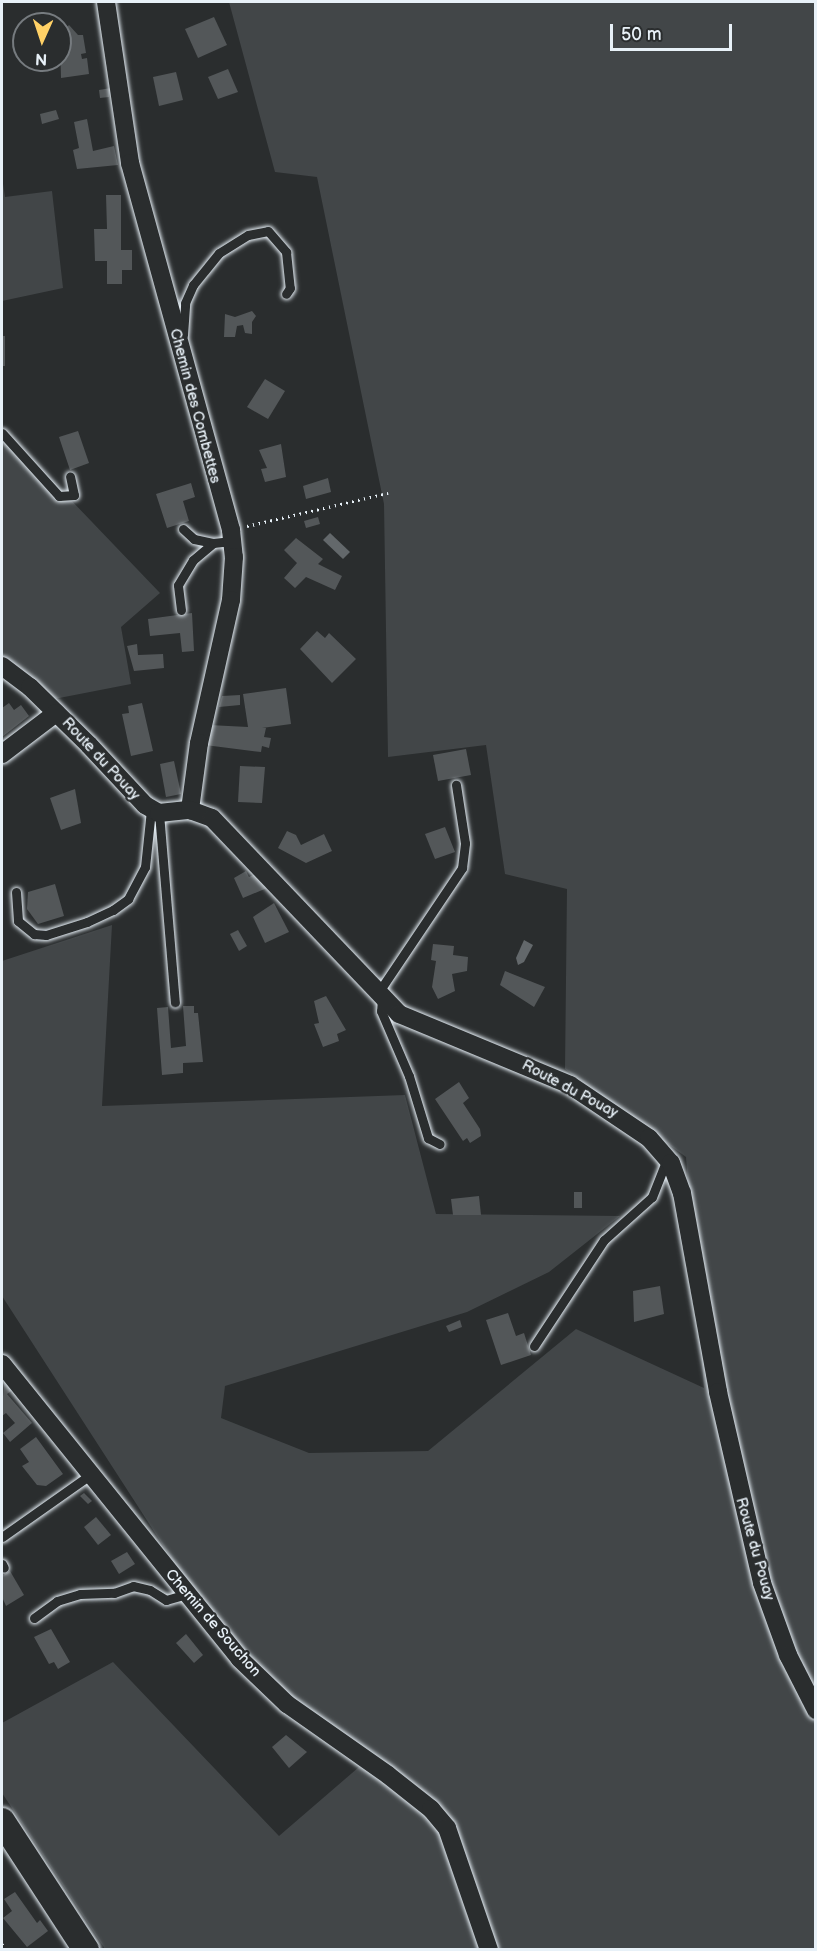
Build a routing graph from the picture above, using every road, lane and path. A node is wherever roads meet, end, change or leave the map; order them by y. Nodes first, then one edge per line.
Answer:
1 (106, 2) edge
2 (286, 294) dead end
3 (179, 347) junction
4 (2, 433) edge
5 (70, 476) dead end
6 (388, 493) dead end
7 (183, 529) dead end
8 (232, 535) junction
9 (213, 543) junction
10 (181, 610) dead end
11 (2, 666) edge
12 (56, 713) junction
13 (2, 754) edge
14 (456, 785) dead end
15 (190, 810) junction
16 (155, 811) junction
17 (16, 892) dead end
18 (380, 995) junction
19 (175, 1002) dead end
20 (440, 1144) dead end
21 (667, 1159) junction
22 (534, 1346) dead end
23 (2, 1364) edge
24 (90, 1476) junction
25 (2, 1537) edge
26 (187, 1594) junction
27 (34, 1618) dead end
28 (816, 1710) edge
29 (2, 1821) edge
30 (2, 1944) edge
31 (7, 1950) edge
32 (86, 1950) edge
33 (489, 1950) edge

1 - 3 street, Chemin des Combettes
2 - 3 lane
3 - 8 street, Chemin des Combettes
4 - 5 lane
6 - 8 path
7 - 9 lane
8 - 9 lane
8 - 15 street, Chemin des Combettes
9 - 10 lane
11 - 12 street, Route du Pouay
12 - 13 street, Route du Pouay
12 - 16 street, Route du Pouay
14 - 18 lane
15 - 16 street
15 - 18 street, Route du Pouay
16 - 17 lane
16 - 19 lane
18 - 20 lane
18 - 21 street, Route du Pouay
21 - 22 lane
21 - 28 street, Route du Pouay
23 - 24 street, Chemin de Souchon
24 - 25 lane
24 - 26 street, Chemin de Souchon
26 - 27 lane
26 - 33 street, Chemin de Souchon
29 - 32 main road
30 - 31 path

